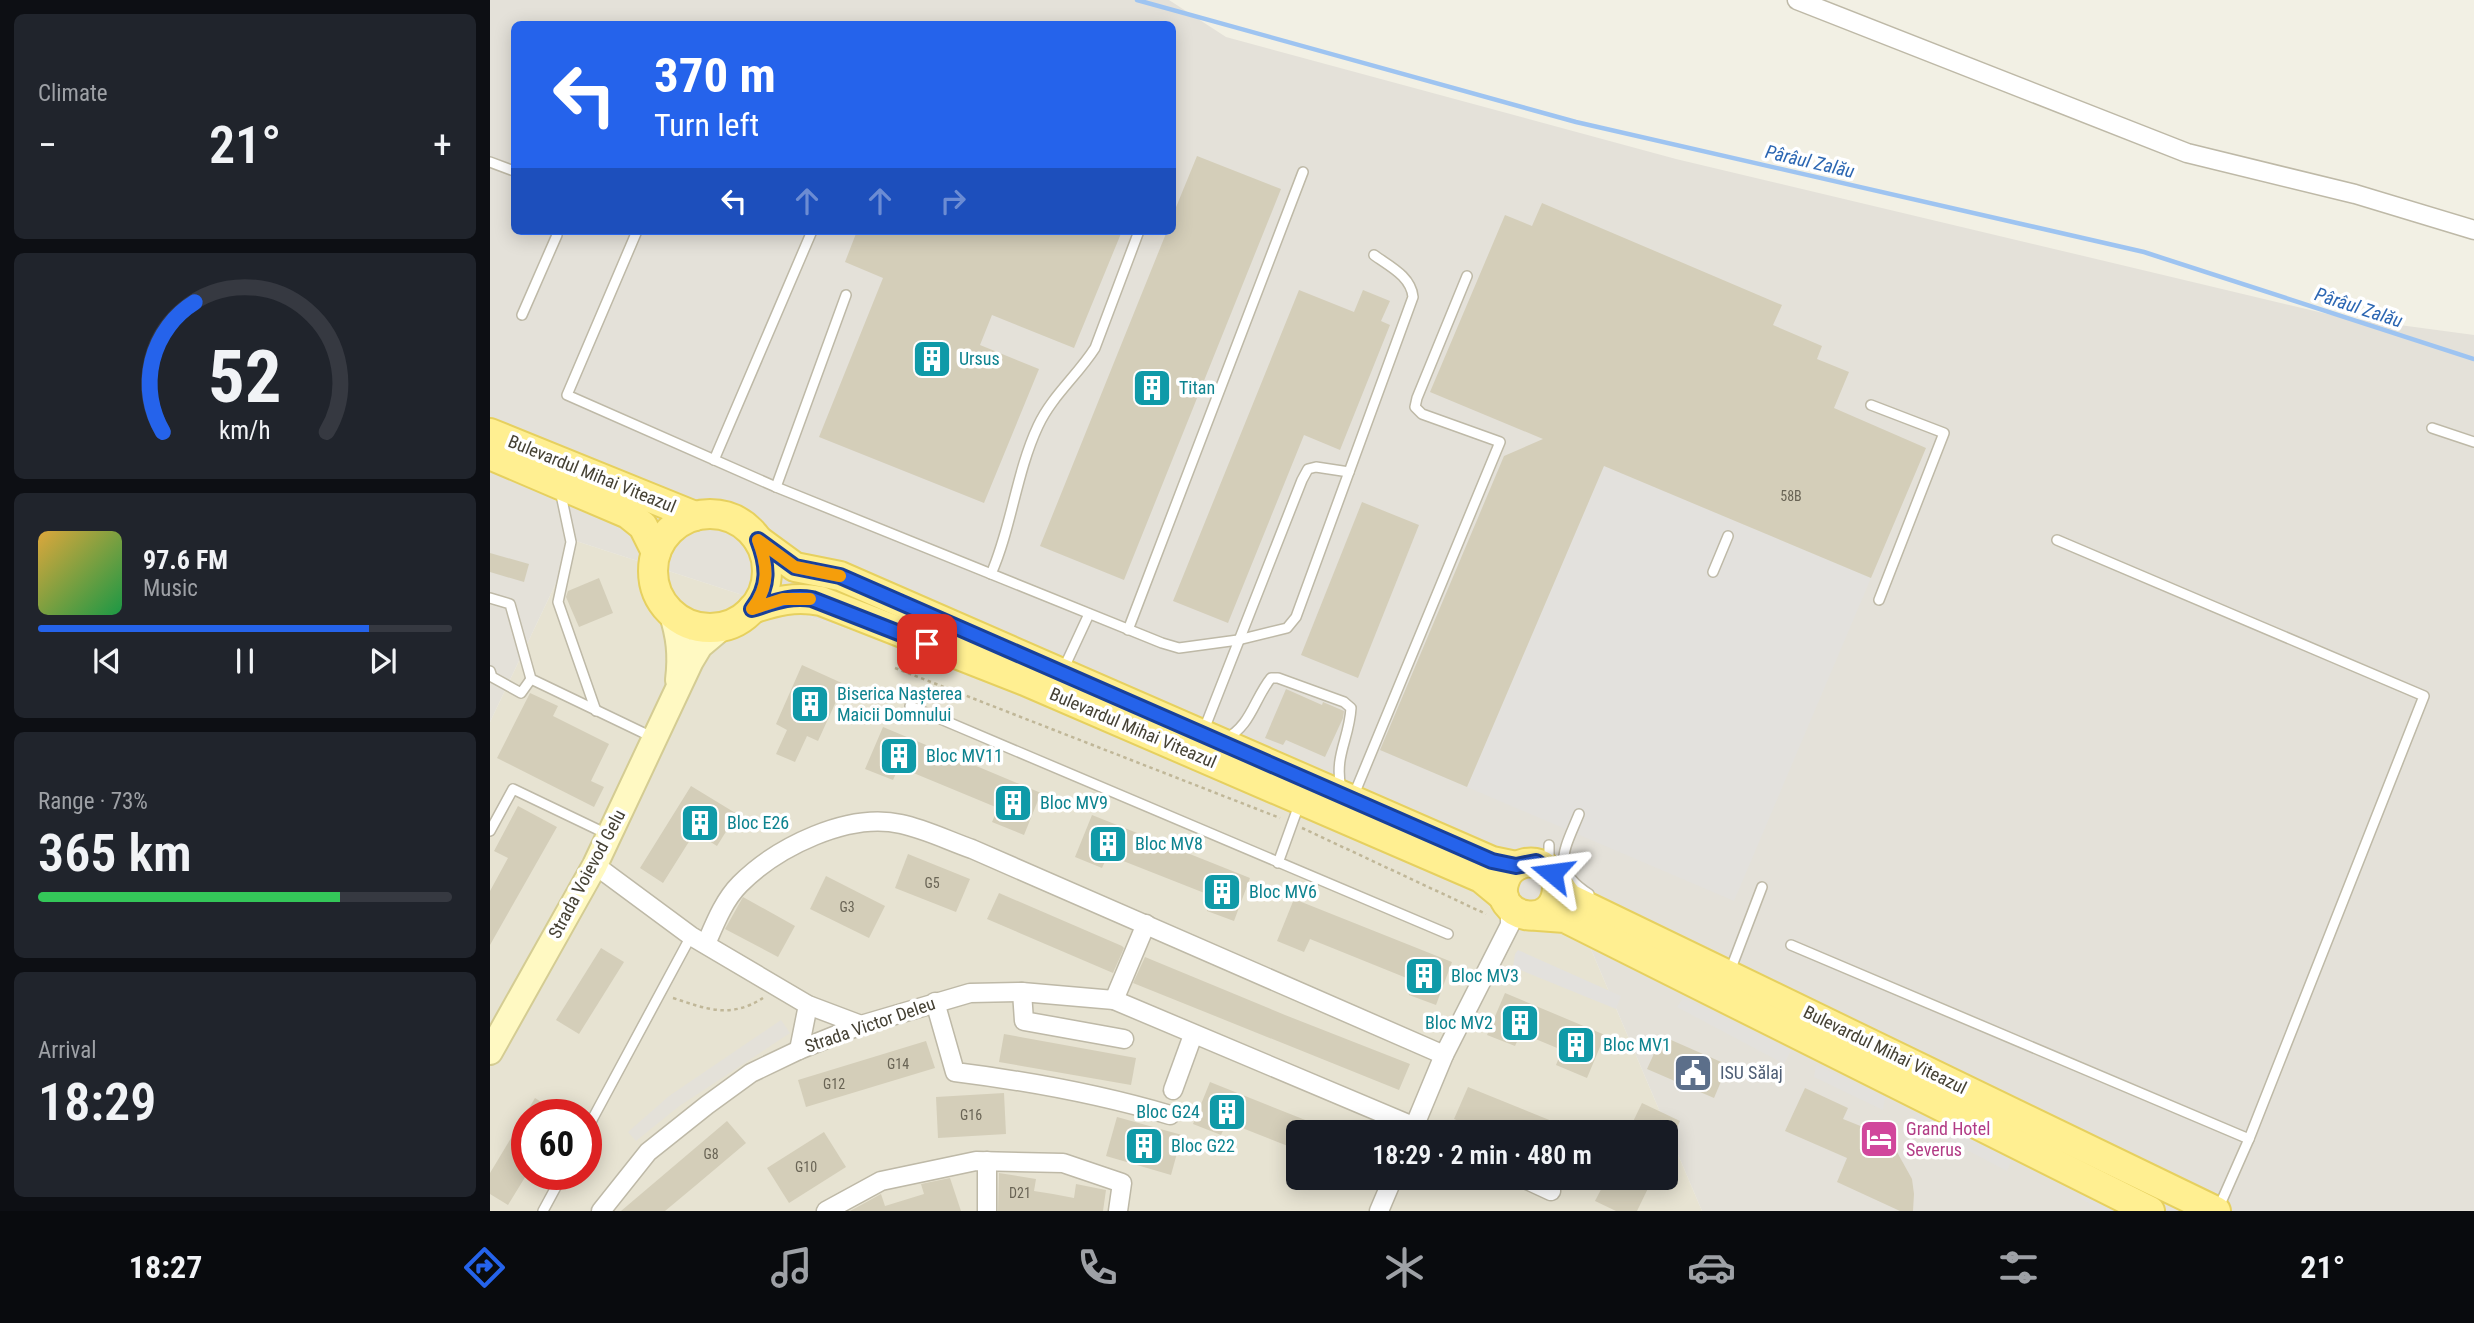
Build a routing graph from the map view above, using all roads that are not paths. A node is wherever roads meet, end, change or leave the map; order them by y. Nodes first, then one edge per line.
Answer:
1 (1797, 0) edge
2 (1828, 6) edge
3 (490, 162) edge
4 (511, 170) edge
5 (1303, 172) dead end
6 (2474, 230) edge
7 (557, 235) edge
8 (635, 235) edge
9 (810, 235) edge
10 (1137, 235) edge
11 (1374, 255) dead end
12 (1467, 275) dead end
13 (846, 295) dead end
14 (522, 315) dead end
15 (1871, 405) dead end
16 (2432, 428) dead end
17 (490, 433) edge
18 (2474, 442) edge
19 (490, 455) edge
20 (714, 460) junction
21 (1349, 472) junction
22 (558, 485) junction
23 (776, 487) junction
24 (695, 516) junction
25 (1727, 536) dead end
26 (758, 540) junction
27 (2057, 540) dead end
28 (656, 552) junction
29 (1713, 572) dead end
30 (991, 574) junction
31 (490, 598) edge
32 (1879, 600) dead end
33 (752, 609) junction
34 (671, 612) junction
35 (1089, 614) junction
36 (725, 625) junction
37 (1128, 630) junction
38 (1238, 640) junction
39 (490, 671) edge
40 (531, 678) junction
41 (1057, 683) junction
42 (676, 692) junction
43 (910, 706) dead end
44 (596, 712) junction
45 (654, 738) junction
46 (1206, 742) junction
47 (1347, 796) junction
48 (1297, 812) junction
49 (1579, 814) dead end
50 (490, 831) edge
51 (609, 835) junction
52 (1278, 863) junction
53 (595, 865) junction
54 (1539, 871) junction
55 (1762, 887) dead end
56 (1518, 912) junction
57 (1603, 915) junction
58 (1146, 924) junction
59 (1448, 934) dead end
60 (698, 940) junction
61 (1791, 945) dead end
62 (1728, 975) junction
63 (1022, 992) junction
64 (1114, 1000) junction
65 (935, 1002) junction
66 (808, 1005) junction
67 (1768, 1006) junction
68 (860, 1025) junction
69 (1193, 1035) junction
70 (1124, 1039) dead end
71 (799, 1050) junction
72 (490, 1052) edge
73 (1444, 1055) junction
74 (1172, 1090) dead end
75 (602, 1101) edge
76 (1170, 1115) dead end
77 (1394, 1120) edge
78 (1421, 1120) edge
79 (2033, 1137) junction
80 (2249, 1139) junction
81 (987, 1161) junction
82 (554, 1190) edge
83 (1388, 1190) edge
84 (543, 1211) edge
85 (601, 1211) edge
86 (826, 1211) edge
87 (987, 1211) edge
88 (1118, 1211) edge
89 (1379, 1211) edge
90 (2150, 1211) edge
91 (2216, 1211) edge

1 - 2 street
2 - 6 street
3 - 4 lane
5 - 37 lane
7 - 14 lane
8 - 20 lane
9 - 20 lane
10 - 30 lane
11 - 21 lane
12 - 47 lane
13 - 23 lane
15 - 32 lane
16 - 18 lane
17 - 24 main road, Bulevardul Mihai Viteazul
19 - 22 main road, Bulevardul Mihai Viteazul
20 - 23 lane
21 - 38 lane
21 - 38 lane
22 - 28 main road, Bulevardul Mihai Viteazul
22 - 44 lane
23 - 30 lane
24 - 26 main road
24 - 28 main road
25 - 29 lane
26 - 33 main road
26 - 41 main road, Bulevardul Mihai Viteazul
27 - 80 lane
28 - 34 main road
30 - 35 lane
31 - 40 lane
33 - 36 main road
33 - 41 main road, Bulevardul Mihai Viteazul
34 - 36 main road
34 - 42 street
35 - 37 lane
35 - 41 lane
36 - 42 street, Strada Voievod Gelu
37 - 38 lane
38 - 46 lane
39 - 40 lane
40 - 44 lane
41 - 46 main road, Bulevardul Mihai Viteazul
42 - 45 street, Strada Voievod Gelu
43 - 52 lane
44 - 45 lane
45 - 51 street, Strada Voievod Gelu
46 - 47 main road, Bulevardul Mihai Viteazul
46 - 47 lane
46 - 48 main road, Bulevardul Mihai Viteazul
47 - 54 main road, Bulevardul Mihai Viteazul
48 - 52 lane
48 - 56 main road, Bulevardul Mihai Viteazul
49 - 57 lane
50 - 51 lane
51 - 53 street, Strada Voievod Gelu
52 - 59 lane
53 - 60 street
53 - 72 street, Strada Voievod Gelu
54 - 56 main road
54 - 56 main road
54 - 57 main road, Bulevardul Mihai Viteazul
55 - 62 lane
56 - 67 main road, Bulevardul Mihai Viteazul
56 - 73 street
57 - 62 main road, Bulevardul Mihai Viteazul
58 - 60 street
58 - 64 street
58 - 73 street
60 - 66 street
60 - 75 lane
61 - 80 lane
62 - 67 main road, Bulevardul Mihai Viteazul
63 - 64 street, Strada Victor Deleu
63 - 65 street, Strada Victor Deleu
63 - 70 street
64 - 69 street, Strada Victor Deleu
65 - 68 street, Strada Victor Deleu
65 - 76 street
66 - 68 street
66 - 71 street
67 - 79 main road, Bulevardul Mihai Viteazul
68 - 71 street, Strada Victor Deleu
69 - 74 street
69 - 77 street, Strada Victor Deleu
71 - 85 street, Strada Victor Deleu
73 - 78 street
79 - 90 main road, Bulevardul Mihai Viteazul
79 - 91 main road, Bulevardul Mihai Viteazul
80 - 91 lane
81 - 86 street
81 - 87 street
81 - 88 street
82 - 84 lane
83 - 89 street

